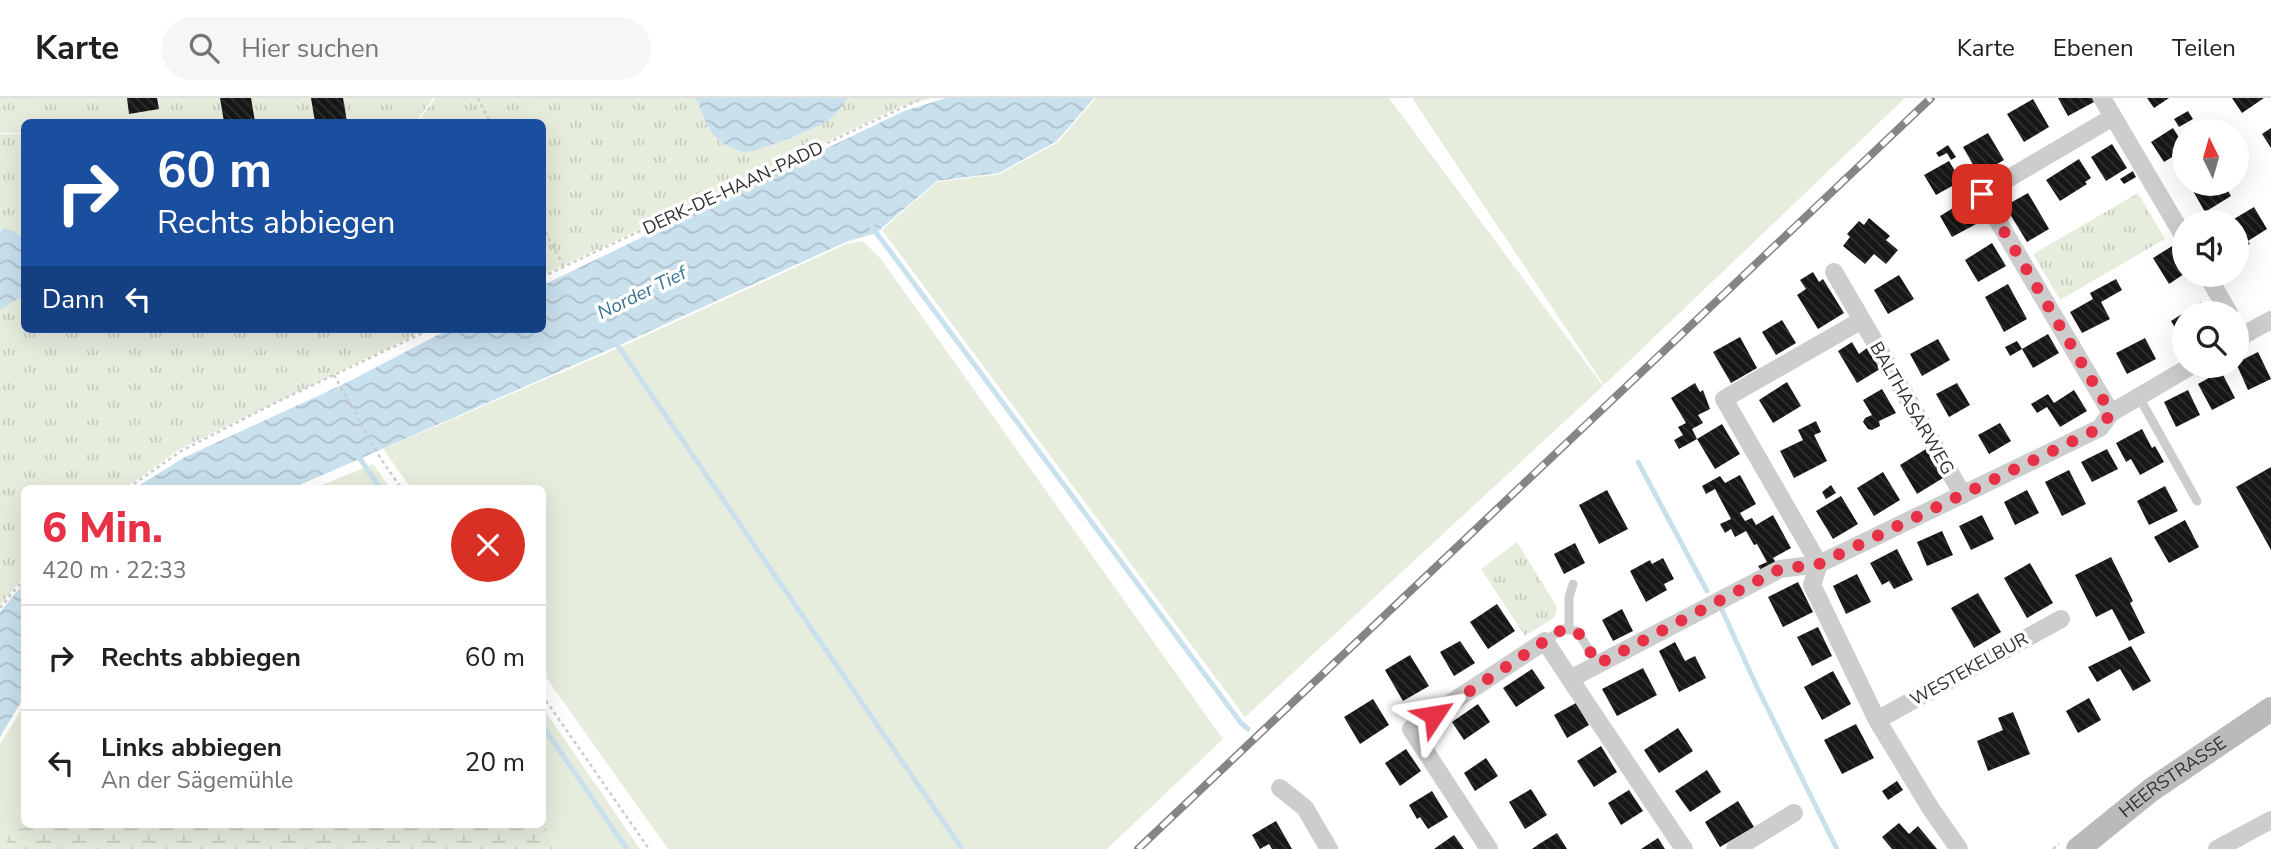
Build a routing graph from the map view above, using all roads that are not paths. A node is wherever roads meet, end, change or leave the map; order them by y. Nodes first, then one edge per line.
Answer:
1 (2102, 98) edge
2 (2113, 117) junction
3 (2172, 217) edge
4 (1834, 272) dead end
5 (1862, 320) junction
6 (2271, 320) edge
7 (2249, 329) edge
8 (2172, 377) edge
9 (2139, 397) junction
10 (2111, 413) junction
11 (1963, 495) junction
12 (2197, 501) dead end
13 (1819, 564) junction
14 (1573, 584) dead end
15 (2061, 619) dead end
16 (1569, 629) junction
17 (1545, 641) junction
18 (1598, 664) junction
19 (1570, 679) junction
20 (2271, 709) edge
21 (1877, 720) junction
22 (1280, 788) dead end
23 (1794, 813) dead end
24 (2271, 820) edge
25 (1329, 849) edge
26 (1489, 849) edge
27 (1684, 849) edge
28 (1735, 849) edge
29 (1959, 849) edge
30 (2078, 849) edge
31 (2217, 849) edge

1 - 2 street
2 - 3 street
2 - 10 street
4 - 5 street, BALTHASARWEG
5 - 11 street, BALTHASARWEG
5 - 13 street
6 - 7 street
8 - 9 street
9 - 10 street
9 - 12 lane
10 - 11 street
11 - 13 street
13 - 18 street
13 - 21 street
14 - 16 lane
15 - 21 street, WESTEKELBUR
16 - 17 lane
16 - 18 lane
17 - 19 street
17 - 26 street
18 - 19 street
19 - 27 street
20 - 30 street, HEERSTRASSE
21 - 29 street
22 - 25 street
23 - 28 street
24 - 31 street

